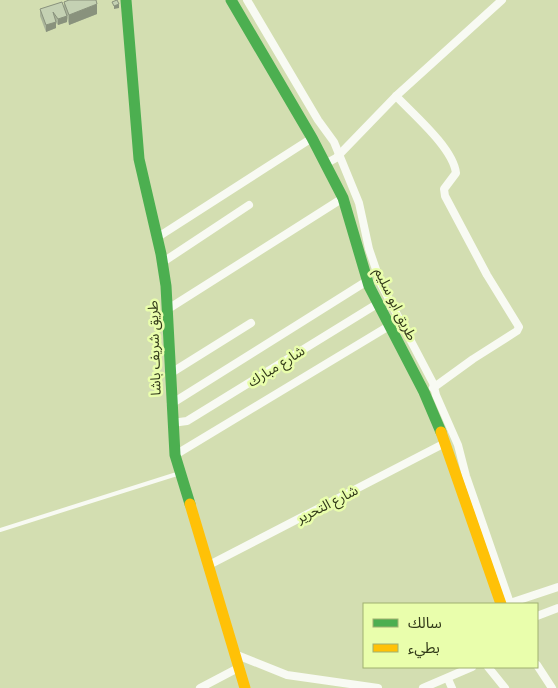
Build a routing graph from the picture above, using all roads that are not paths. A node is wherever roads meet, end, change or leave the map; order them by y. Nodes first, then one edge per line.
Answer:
1 (126, 0) edge
2 (231, 0) edge
3 (247, 0) edge
4 (502, 0) edge
5 (396, 96) junction
6 (312, 138) junction
7 (339, 155) junction
8 (325, 164) junction
9 (343, 198) junction
10 (249, 205) dead end
11 (158, 237) junction
12 (163, 262) junction
13 (367, 280) junction
14 (377, 304) junction
15 (168, 309) junction
16 (251, 324) dead end
17 (389, 326) junction
18 (171, 373) junction
19 (429, 390) junction
20 (171, 404) junction
21 (172, 423) junction
22 (445, 443) junction
23 (175, 455) junction
24 (180, 473) junction
25 (0, 530) edge
26 (209, 565) junction
27 (558, 587) edge
28 (506, 603) edge
29 (506, 603) edge
30 (509, 603) edge
31 (558, 608) edge
32 (538, 616) edge
33 (237, 655) junction
34 (240, 666) junction
35 (538, 667) edge
36 (470, 668) edge
37 (489, 668) edge
38 (448, 678) junction
39 (358, 686) edge
40 (200, 688) edge
41 (245, 688) edge
42 (378, 688) edge
43 (423, 688) edge
44 (452, 688) edge
45 (506, 688) edge
46 (552, 688) edge

1 - 11 street, طريق شريف باشا
2 - 6 street, طريق ابو سليم
3 - 7 street, طريق ابو سليم
4 - 5 street
5 - 7 street
5 - 19 street
6 - 8 street, طريق ابو سليم
6 - 11 street
7 - 8 street
7 - 19 street, طريق ابو سليم
8 - 9 street, طريق ابو سليم
9 - 13 street, طريق ابو سليم
9 - 15 street
10 - 12 street
11 - 12 street, طريق شريف باشا
12 - 15 street, طريق شريف باشا
13 - 14 street, طريق ابو سليم
13 - 20 street
14 - 17 street, طريق ابو سليم
14 - 21 street, شارع مبارك
15 - 18 street, طريق شريف باشا
16 - 18 street
17 - 19 street, طريق ابو سليم
17 - 23 street
18 - 20 street, طريق شريف باشا
19 - 22 street, طريق ابو سليم
19 - 28 street, طريق ابو سليم
20 - 21 street, طريق شريف باشا
21 - 23 street, طريق شريف باشا
22 - 26 street, شارع التحرير
22 - 29 street, طريق ابو سليم
23 - 24 street, طريق شريف باشا
24 - 25 lane
24 - 26 street, طريق شريف باشا
26 - 33 street, طريق شريف باشا
27 - 30 street
31 - 32 street
33 - 34 street, طريق شريف باشا
33 - 39 street
34 - 40 street
34 - 41 street, طريق شريف باشا
35 - 46 street
36 - 38 street
37 - 45 street
38 - 43 street
38 - 44 street
39 - 42 street

